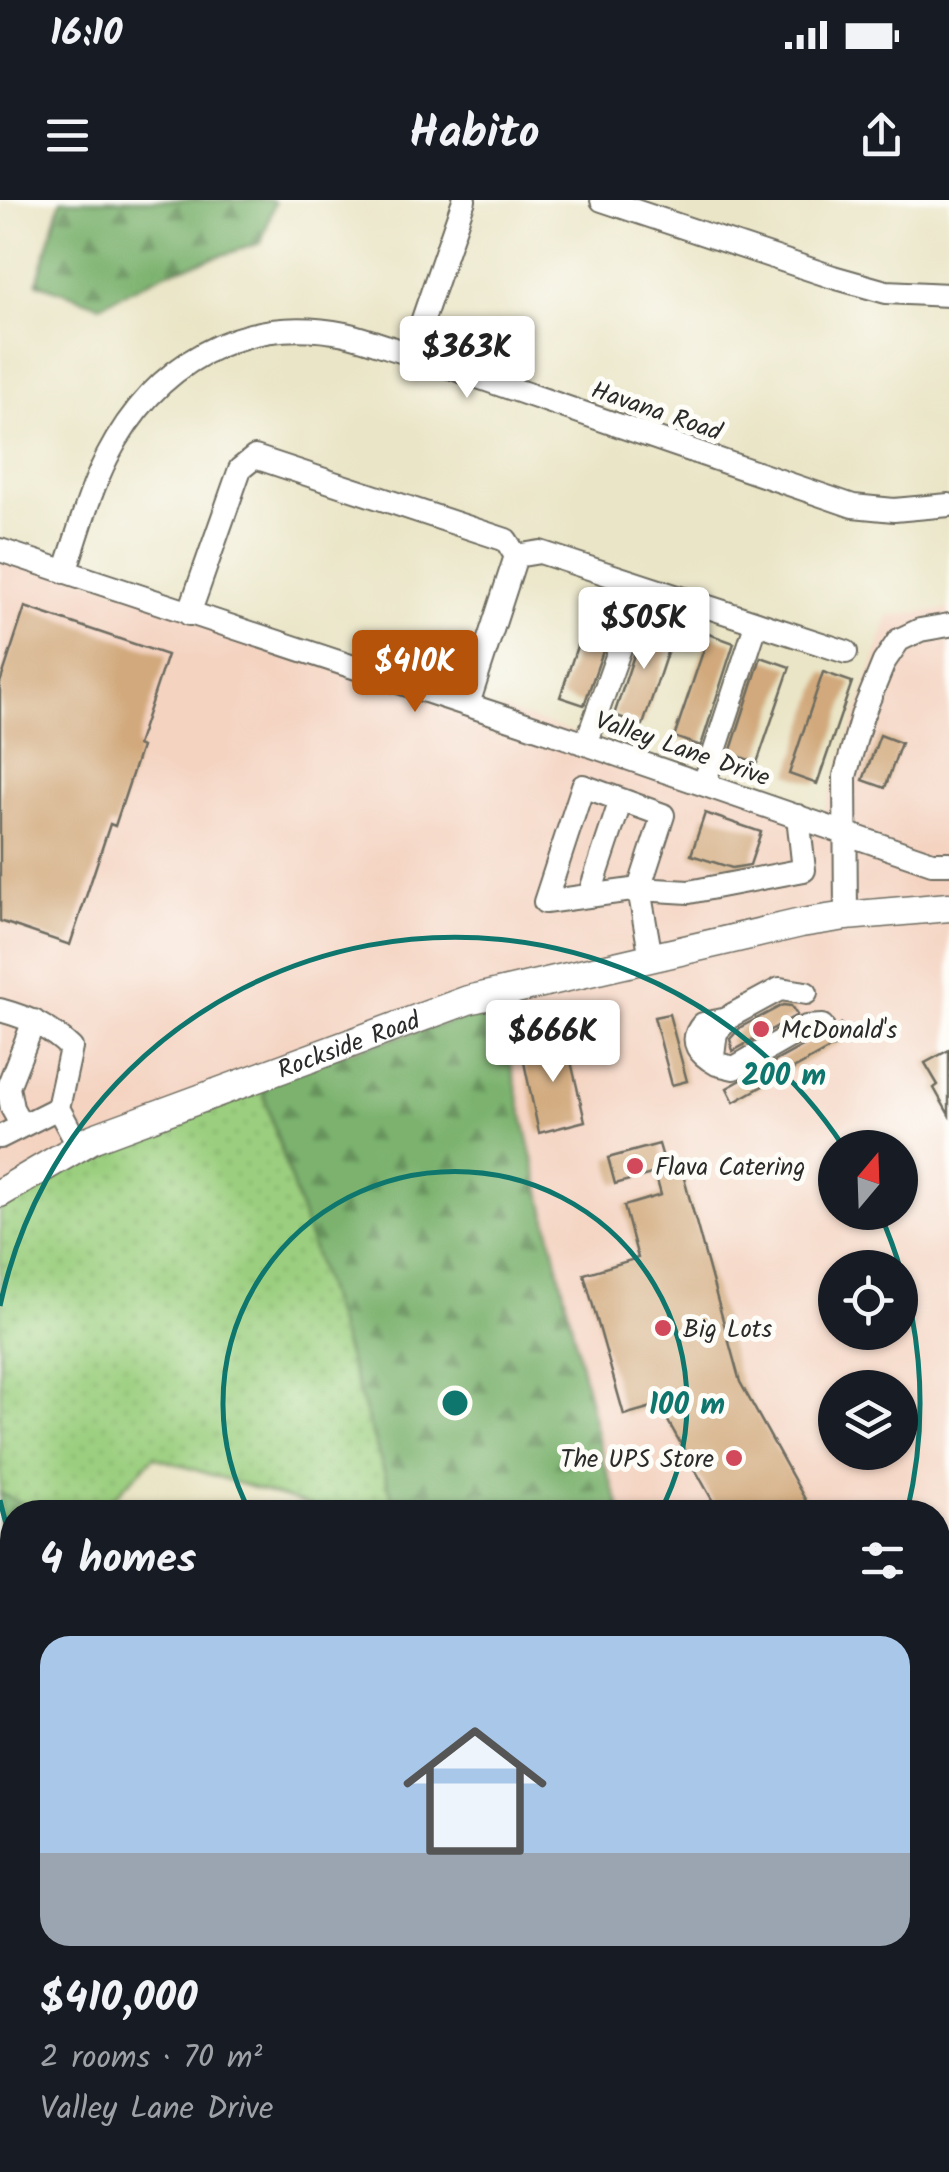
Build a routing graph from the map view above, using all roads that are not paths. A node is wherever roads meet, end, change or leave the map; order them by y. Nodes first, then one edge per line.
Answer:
1 (464, 200) edge
2 (602, 200) edge
3 (949, 295) edge
4 (411, 354) junction
5 (949, 505) edge
6 (0, 550) edge
7 (516, 556) junction
8 (65, 572) junction
9 (642, 586) junction
10 (189, 614) junction
11 (756, 624) junction
12 (949, 625) edge
13 (846, 652) dead end
14 (468, 704) junction
15 (586, 744) junction
16 (704, 784) junction
17 (621, 800) junction
18 (798, 816) junction
19 (846, 833) junction
20 (949, 863) edge
21 (639, 889) junction
22 (589, 896) junction
23 (949, 907) edge
24 (846, 916) junction
25 (652, 958) junction
26 (806, 993) dead end
27 (0, 1010) edge
28 (34, 1021) junction
29 (822, 1026) dead end
30 (58, 1108) junction
31 (22, 1126) junction
32 (0, 1138) edge
33 (79, 1147) junction
34 (0, 1193) edge

1 - 4 street
2 - 3 street
4 - 5 street, Havana Road
4 - 8 street, Havana Road
6 - 8 street, Valley Lane Drive
7 - 9 street
7 - 10 street
7 - 14 street
8 - 10 street, Valley Lane Drive
9 - 11 street
9 - 15 street
10 - 14 street, Valley Lane Drive
11 - 13 street
11 - 16 street
12 - 19 street
14 - 15 street, Valley Lane Drive
15 - 16 street, Valley Lane Drive
16 - 18 street, Valley Lane Drive
17 - 21 street
17 - 22 street
17 - 22 street
18 - 19 street, Valley Lane Drive
18 - 21 street
19 - 20 street, Valley Lane Drive
19 - 24 street
21 - 22 street
21 - 25 street
23 - 24 main road, Rockside Road
24 - 25 main road, Rockside Road
25 - 33 main road, Rockside Road
26 - 29 street
27 - 28 street
28 - 30 street
28 - 31 street
30 - 31 street
30 - 33 street
31 - 32 street
33 - 34 main road, Rockside Road

